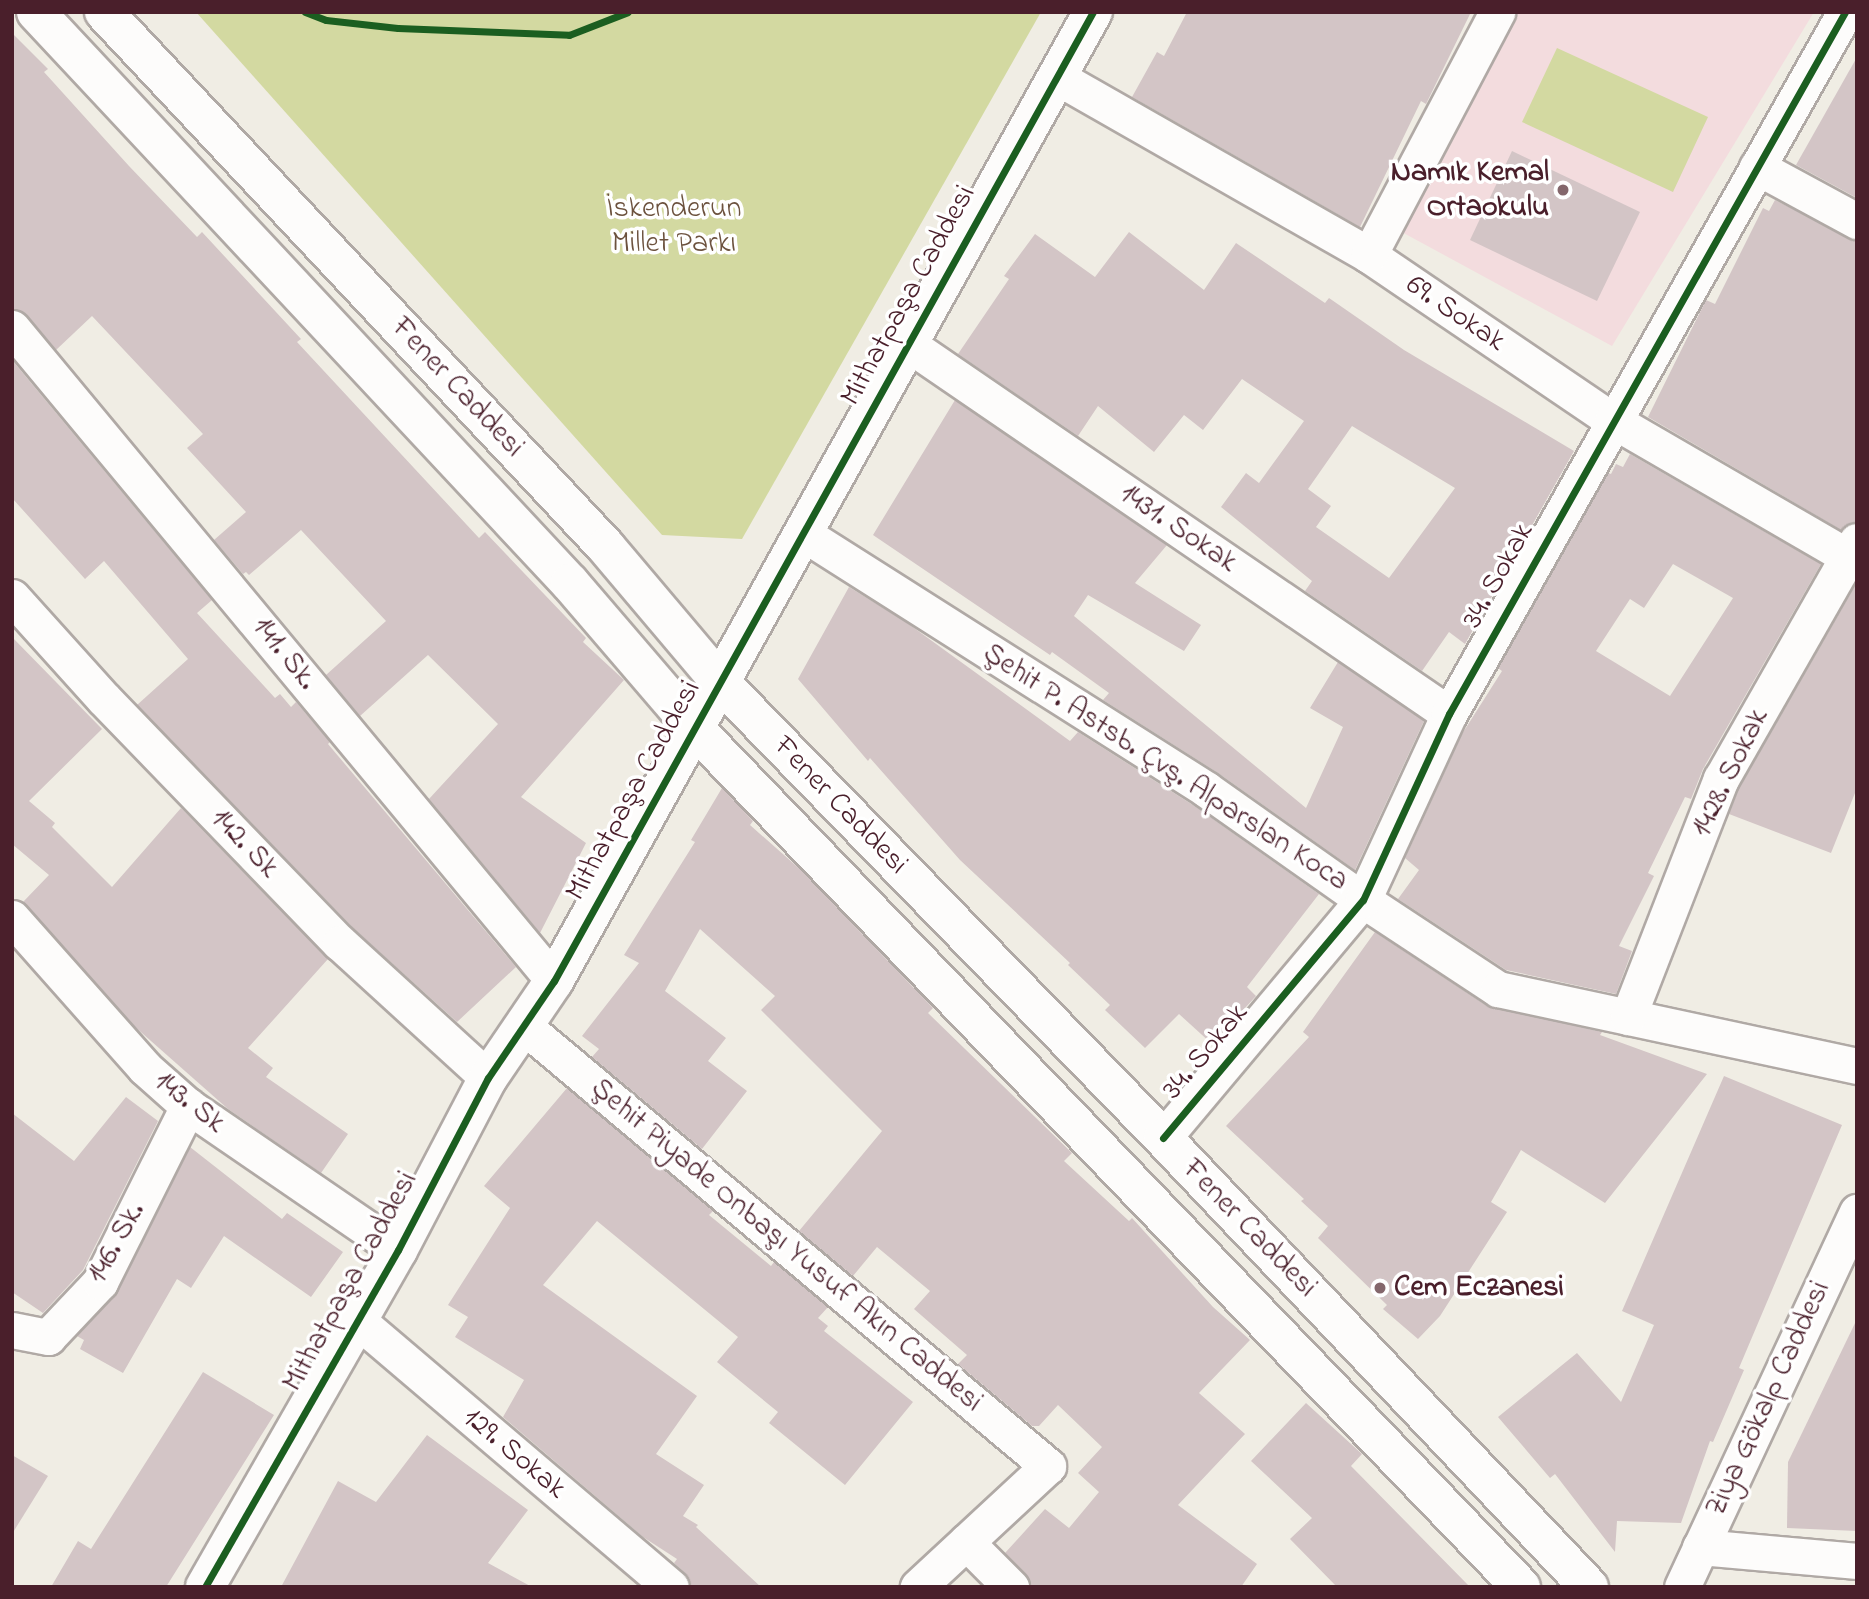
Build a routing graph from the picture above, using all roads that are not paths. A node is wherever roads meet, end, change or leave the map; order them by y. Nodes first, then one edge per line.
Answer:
1 (36, 12) edge
2 (104, 12) edge
3 (1093, 12) edge
4 (1497, 12) edge
5 (1845, 12) edge
6 (1057, 77) junction
7 (1757, 167) junction
8 (1857, 220) edge
9 (1369, 255) junction
10 (12, 328) edge
11 (908, 344) junction
12 (1612, 420) junction
13 (804, 534) junction
14 (1852, 549) edge
15 (12, 597) edge
16 (721, 683) junction
17 (1449, 714) junction
18 (695, 729) junction
19 (1363, 900) junction
20 (12, 918) edge
21 (554, 981) junction
22 (1628, 1017) junction
23 (525, 1027) junction
24 (1857, 1066) edge
25 (488, 1077) junction
26 (188, 1106) junction
27 (1163, 1138) junction
28 (1857, 1212) edge
29 (398, 1250) junction
30 (357, 1320) junction
31 (12, 1330) edge
32 (967, 1542) junction
33 (1700, 1547) junction
34 (1857, 1561) edge
35 (205, 1587) edge
36 (671, 1587) edge
37 (918, 1587) edge
38 (1011, 1587) edge
39 (1521, 1587) edge
40 (1589, 1587) edge
41 (1682, 1587) edge

1 - 18 main road, Fener Caddesi
2 - 16 main road, Fener Caddesi
3 - 6 main road, Mithatpaşa Caddesi
4 - 9 street
5 - 7 street, 34. Sokak
6 - 9 street, 69. Sokak
6 - 11 main road, Mithatpaşa Caddesi
7 - 8 street
7 - 12 street, 34. Sokak
9 - 12 street, 69. Sokak
10 - 21 street, 141. Sk.
11 - 13 main road, Mithatpaşa Caddesi
11 - 17 street, 1431. Sokak
12 - 14 street, 69. Sokak
12 - 17 street, 34. Sokak
13 - 16 main road, Mithatpaşa Caddesi
13 - 19 street, Şehit P. Astsb. Çvş. Alparslan Koca
14 - 22 street, 1428. Sokak
15 - 25 street, 142. Sk
16 - 18 main road, Mithatpaşa Caddesi
16 - 27 main road, Fener Caddesi
17 - 19 street, 34. Sokak
18 - 21 main road, Mithatpaşa Caddesi
18 - 39 main road, Fener Caddesi
19 - 22 street, Şehit P. Astsb. Çvş. Alparslan Koca
19 - 27 street, 34. Sokak
20 - 26 street, 143. Sk
21 - 23 main road, Mithatpaşa Caddesi
22 - 24 street, Şehit P. Astsb. Çvş. Alparslan Koca
23 - 25 main road, Mithatpaşa Caddesi
23 - 32 street, Şehit Piyade Onbaşı Yusuf Akın Caddesi
25 - 29 main road, Mithatpaşa Caddesi
26 - 29 street, 143. Sk
26 - 31 street, 146. Sk.
27 - 40 main road, Fener Caddesi
28 - 33 street, Ziya Gökalp Caddesi
29 - 30 main road, Mithatpaşa Caddesi
30 - 35 main road, Mithatpaşa Caddesi
30 - 36 street, 129. Sokak
32 - 37 street
32 - 38 street
33 - 34 street
33 - 41 street, Ziya Gökalp Caddesi

